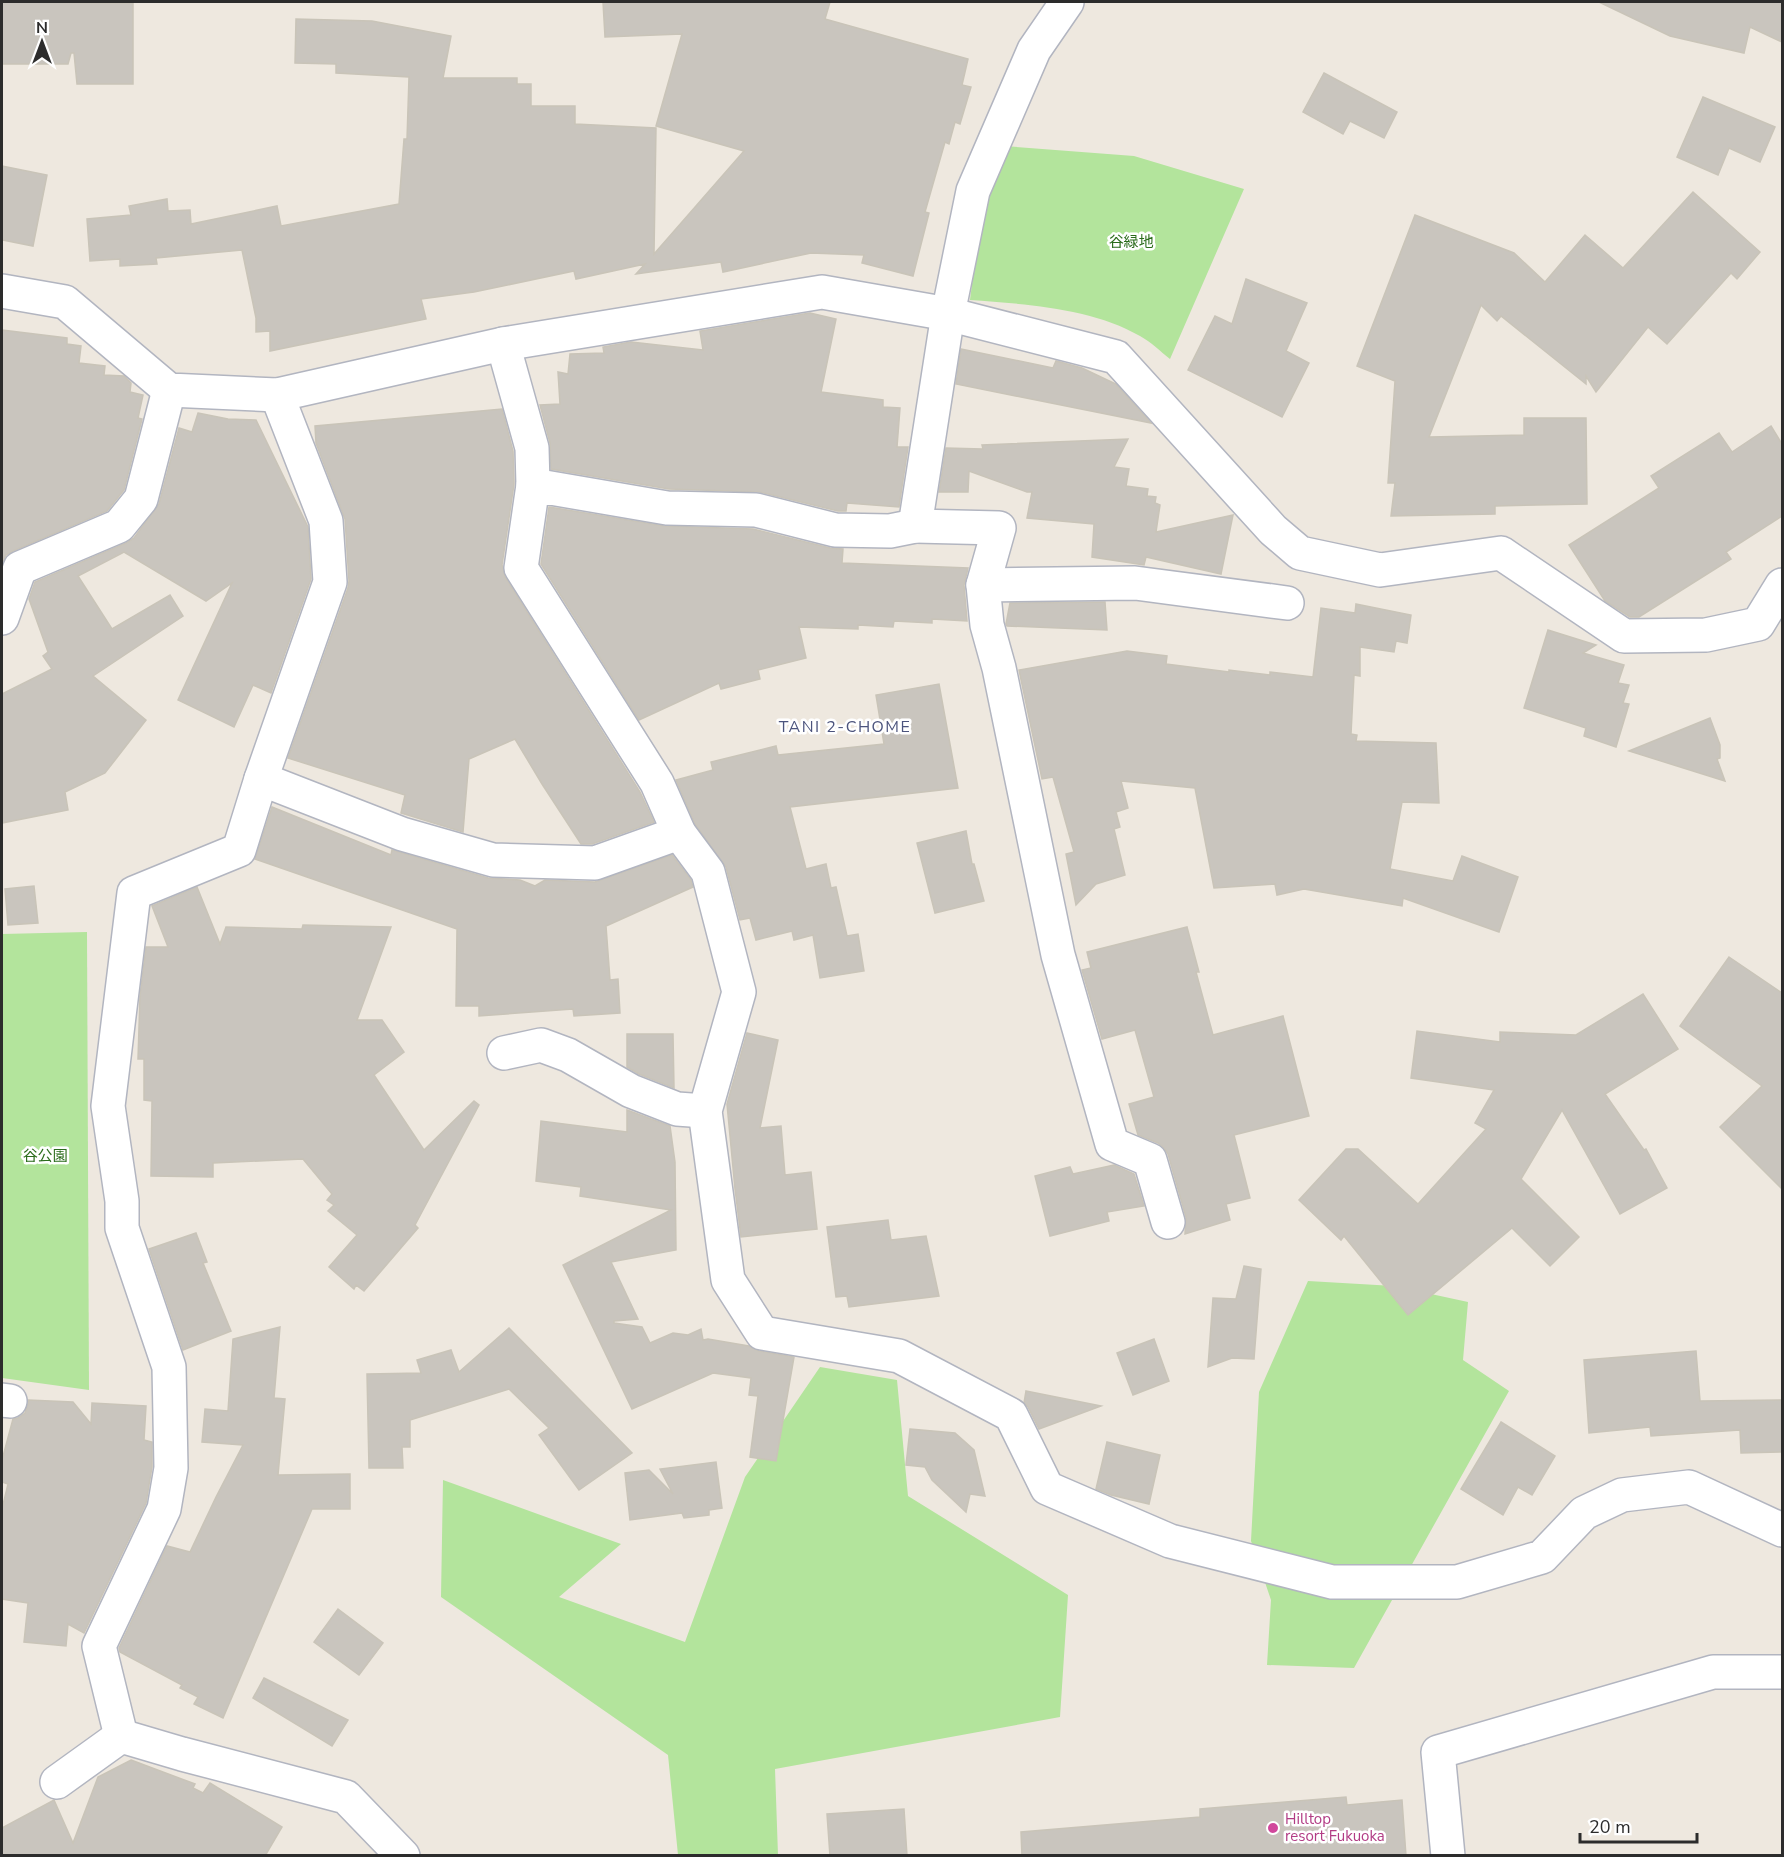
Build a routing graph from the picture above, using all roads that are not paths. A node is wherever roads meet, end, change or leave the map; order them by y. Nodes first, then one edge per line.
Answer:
1 (1067, 2) edge
2 (2, 291) edge
3 (948, 314) junction
4 (503, 344) junction
5 (170, 390) junction
6 (277, 396) junction
7 (533, 485) junction
8 (915, 526) junction
9 (983, 585) junction
10 (1782, 585) edge
11 (1287, 603) dead end
12 (2, 618) edge
13 (261, 780) junction
14 (679, 833) junction
15 (504, 1053) dead end
16 (705, 1111) junction
17 (1168, 1222) dead end
18 (1782, 1530) edge
19 (1782, 1672) edge
20 (121, 1736) junction
21 (57, 1782) dead end
22 (403, 1856) edge
23 (1448, 1856) edge

1 - 3 street
2 - 5 street
3 - 4 street
3 - 8 street
3 - 10 street
4 - 6 street
4 - 7 street
5 - 6 street
5 - 12 street
6 - 13 street
7 - 8 street
7 - 14 street
8 - 9 street
9 - 11 street
9 - 17 street
13 - 14 street
13 - 20 street
14 - 16 street
15 - 16 street
16 - 18 street
19 - 23 street
20 - 21 street
20 - 22 street

